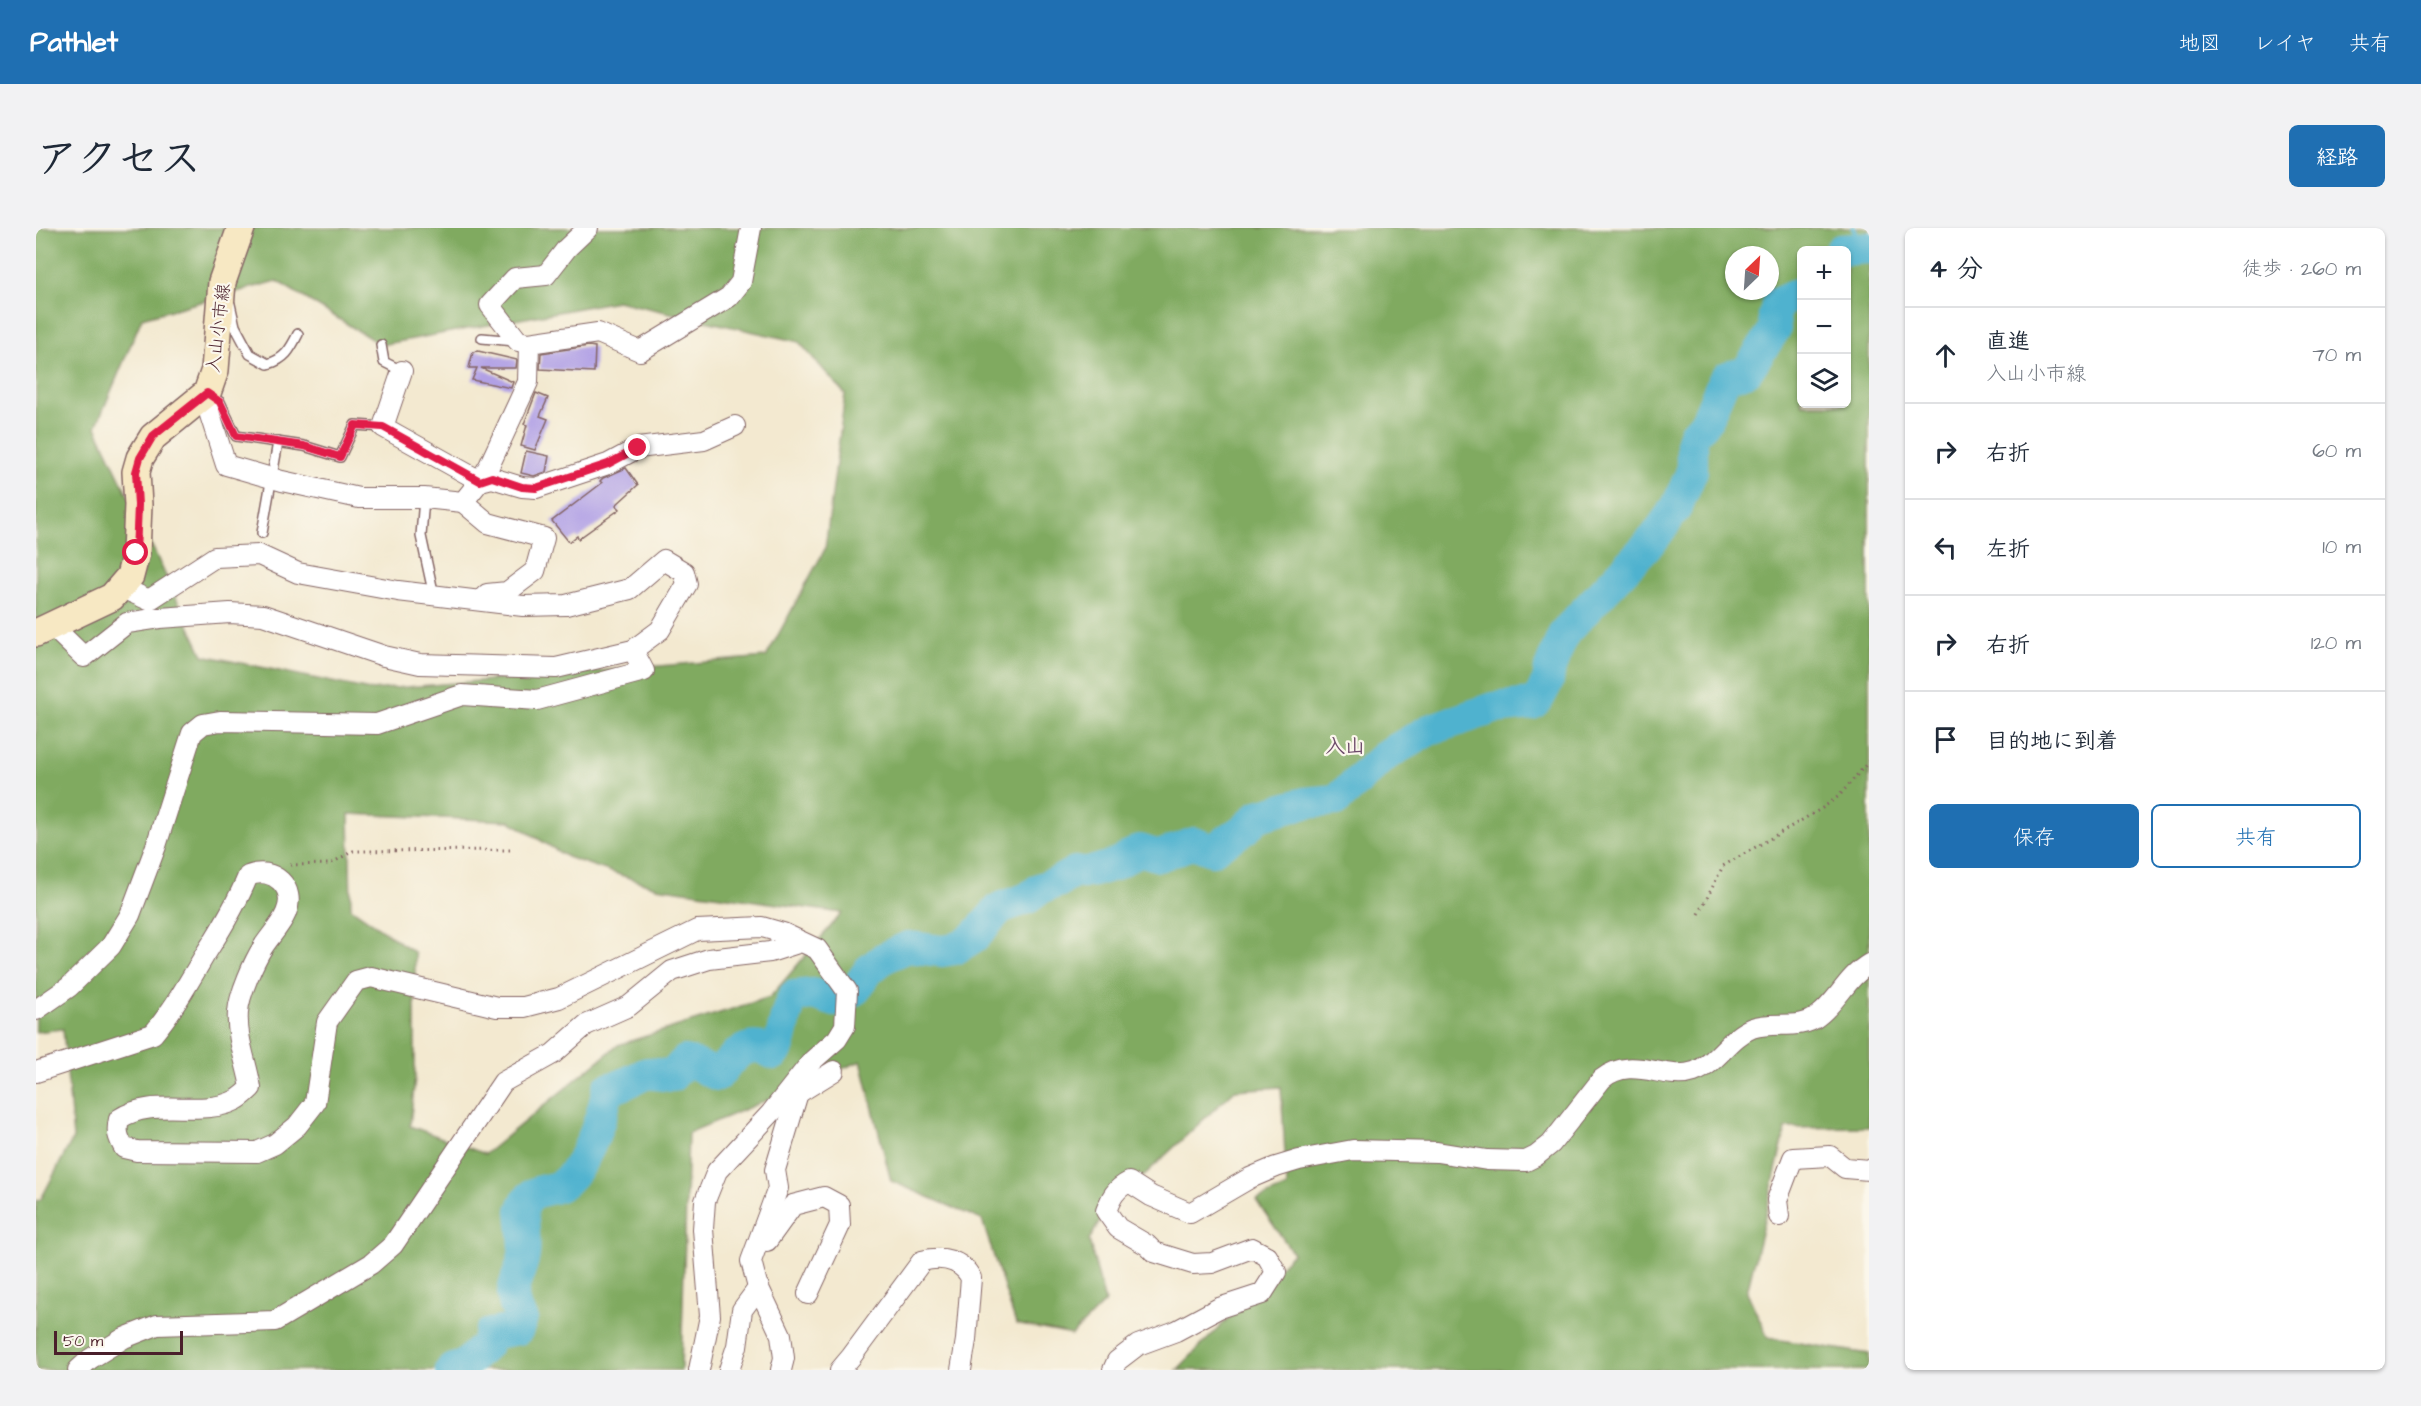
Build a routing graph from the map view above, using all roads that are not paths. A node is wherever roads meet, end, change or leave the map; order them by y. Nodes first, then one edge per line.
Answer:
1 (241, 228) edge
2 (588, 228) edge
3 (751, 228) edge
4 (222, 282) junction
5 (298, 334) dead end
6 (482, 338) dead end
7 (523, 342) junction
8 (381, 345) dead end
9 (402, 371) joint
10 (207, 393) junction
11 (735, 426) dead end
12 (383, 427) junction
13 (278, 442) junction
14 (272, 478) junction
15 (480, 481) junction
16 (424, 498) junction
17 (463, 502) junction
18 (262, 533) dead end
19 (120, 588) junction
20 (434, 596) junction
21 (479, 601) junction
22 (44, 629) edge
23 (633, 650) junction
24 (801, 942) junction
25 (1869, 964) edge
26 (36, 1010) edge
27 (834, 1071) dead end
28 (36, 1072) edge
29 (798, 1093) junction
30 (775, 1108) junction
31 (1869, 1170) edge
32 (1779, 1216) dead end
33 (756, 1247) junction
34 (759, 1287) junction
35 (808, 1294) dead end
36 (78, 1370) edge
37 (699, 1370) edge
38 (729, 1370) edge
39 (781, 1370) edge
40 (840, 1370) edge
41 (961, 1370) edge
42 (1113, 1370) edge

1 - 4 main road, 入山小市線
2 - 7 street
3 - 7 street
4 - 5 lane
4 - 10 main road, 入山小市線
6 - 7 lane
7 - 15 street
8 - 9 lane
9 - 12 street
10 - 13 lane
10 - 14 street
10 - 19 main road, 入山小市線
11 - 15 street
12 - 13 lane
12 - 15 street
13 - 14 lane
14 - 16 street
14 - 18 lane
15 - 17 street
16 - 17 street
16 - 20 lane
17 - 21 street
19 - 20 street
19 - 22 main road, 入山小市線
20 - 21 street
21 - 23 street
22 - 23 street
23 - 26 street
24 - 28 street
24 - 30 street
24 - 36 street
25 - 42 street
27 - 29 street
29 - 30 street
29 - 33 street
30 - 37 street
31 - 32 street
33 - 34 street
33 - 35 street
34 - 38 street
34 - 39 street
40 - 41 street

